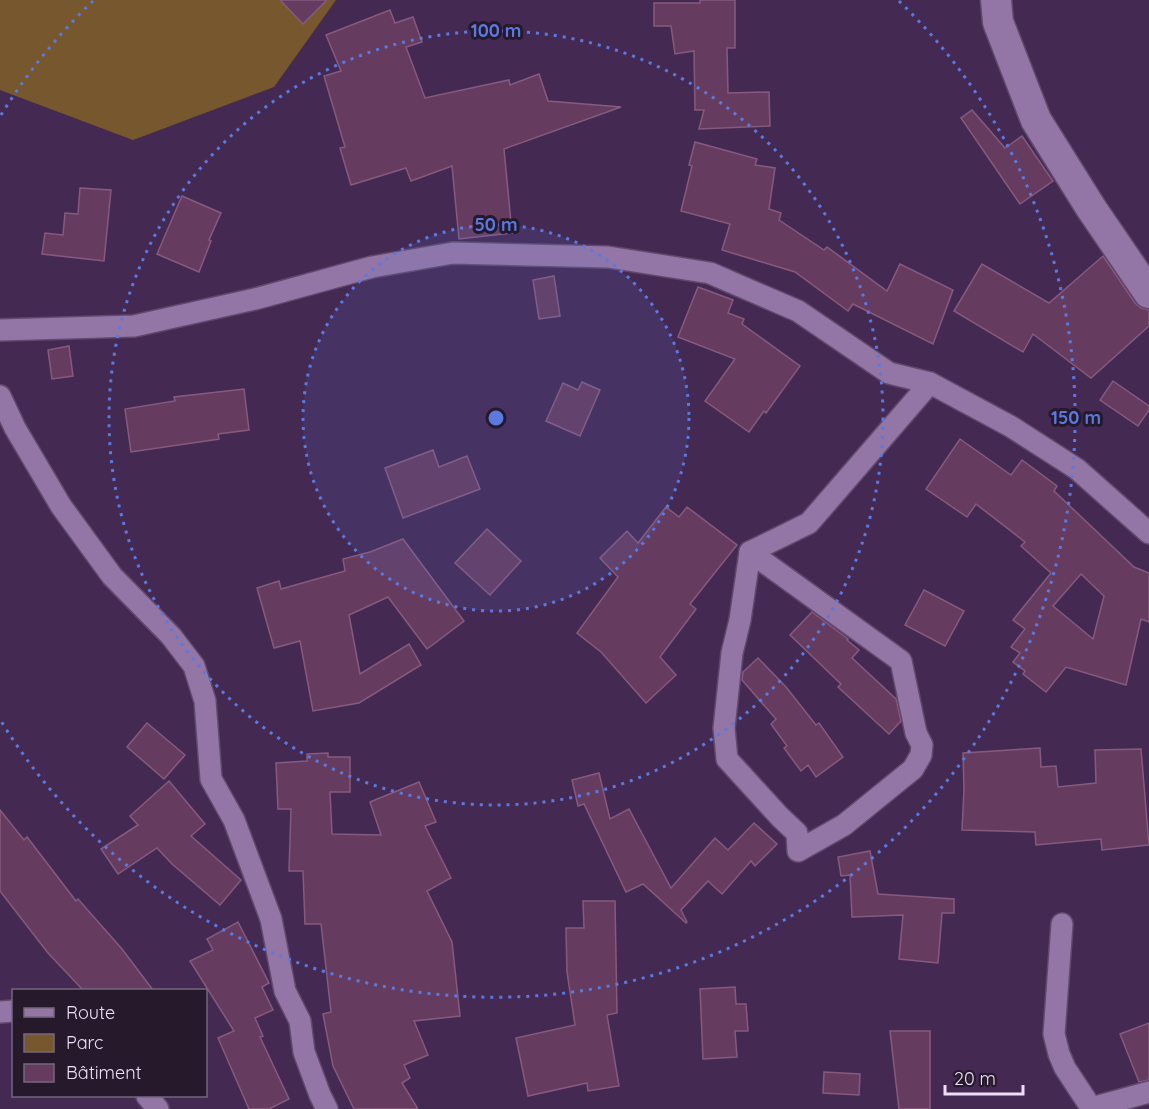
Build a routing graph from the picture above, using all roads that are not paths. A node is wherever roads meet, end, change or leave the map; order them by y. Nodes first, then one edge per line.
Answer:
1 (996, 0) edge
2 (1149, 293) edge
3 (0, 330) edge
4 (930, 383) junction
5 (0, 396) edge
6 (1149, 533) edge
7 (750, 552) junction
8 (1062, 924) dead end
9 (1149, 1092) edge
10 (149, 1097) edge
11 (1092, 1108) edge
12 (158, 1109) edge
13 (327, 1109) edge

1 - 2 main road
3 - 4 street
4 - 6 street
4 - 7 street
5 - 13 street
7 - 7 street
8 - 11 street
9 - 11 street
10 - 12 street

